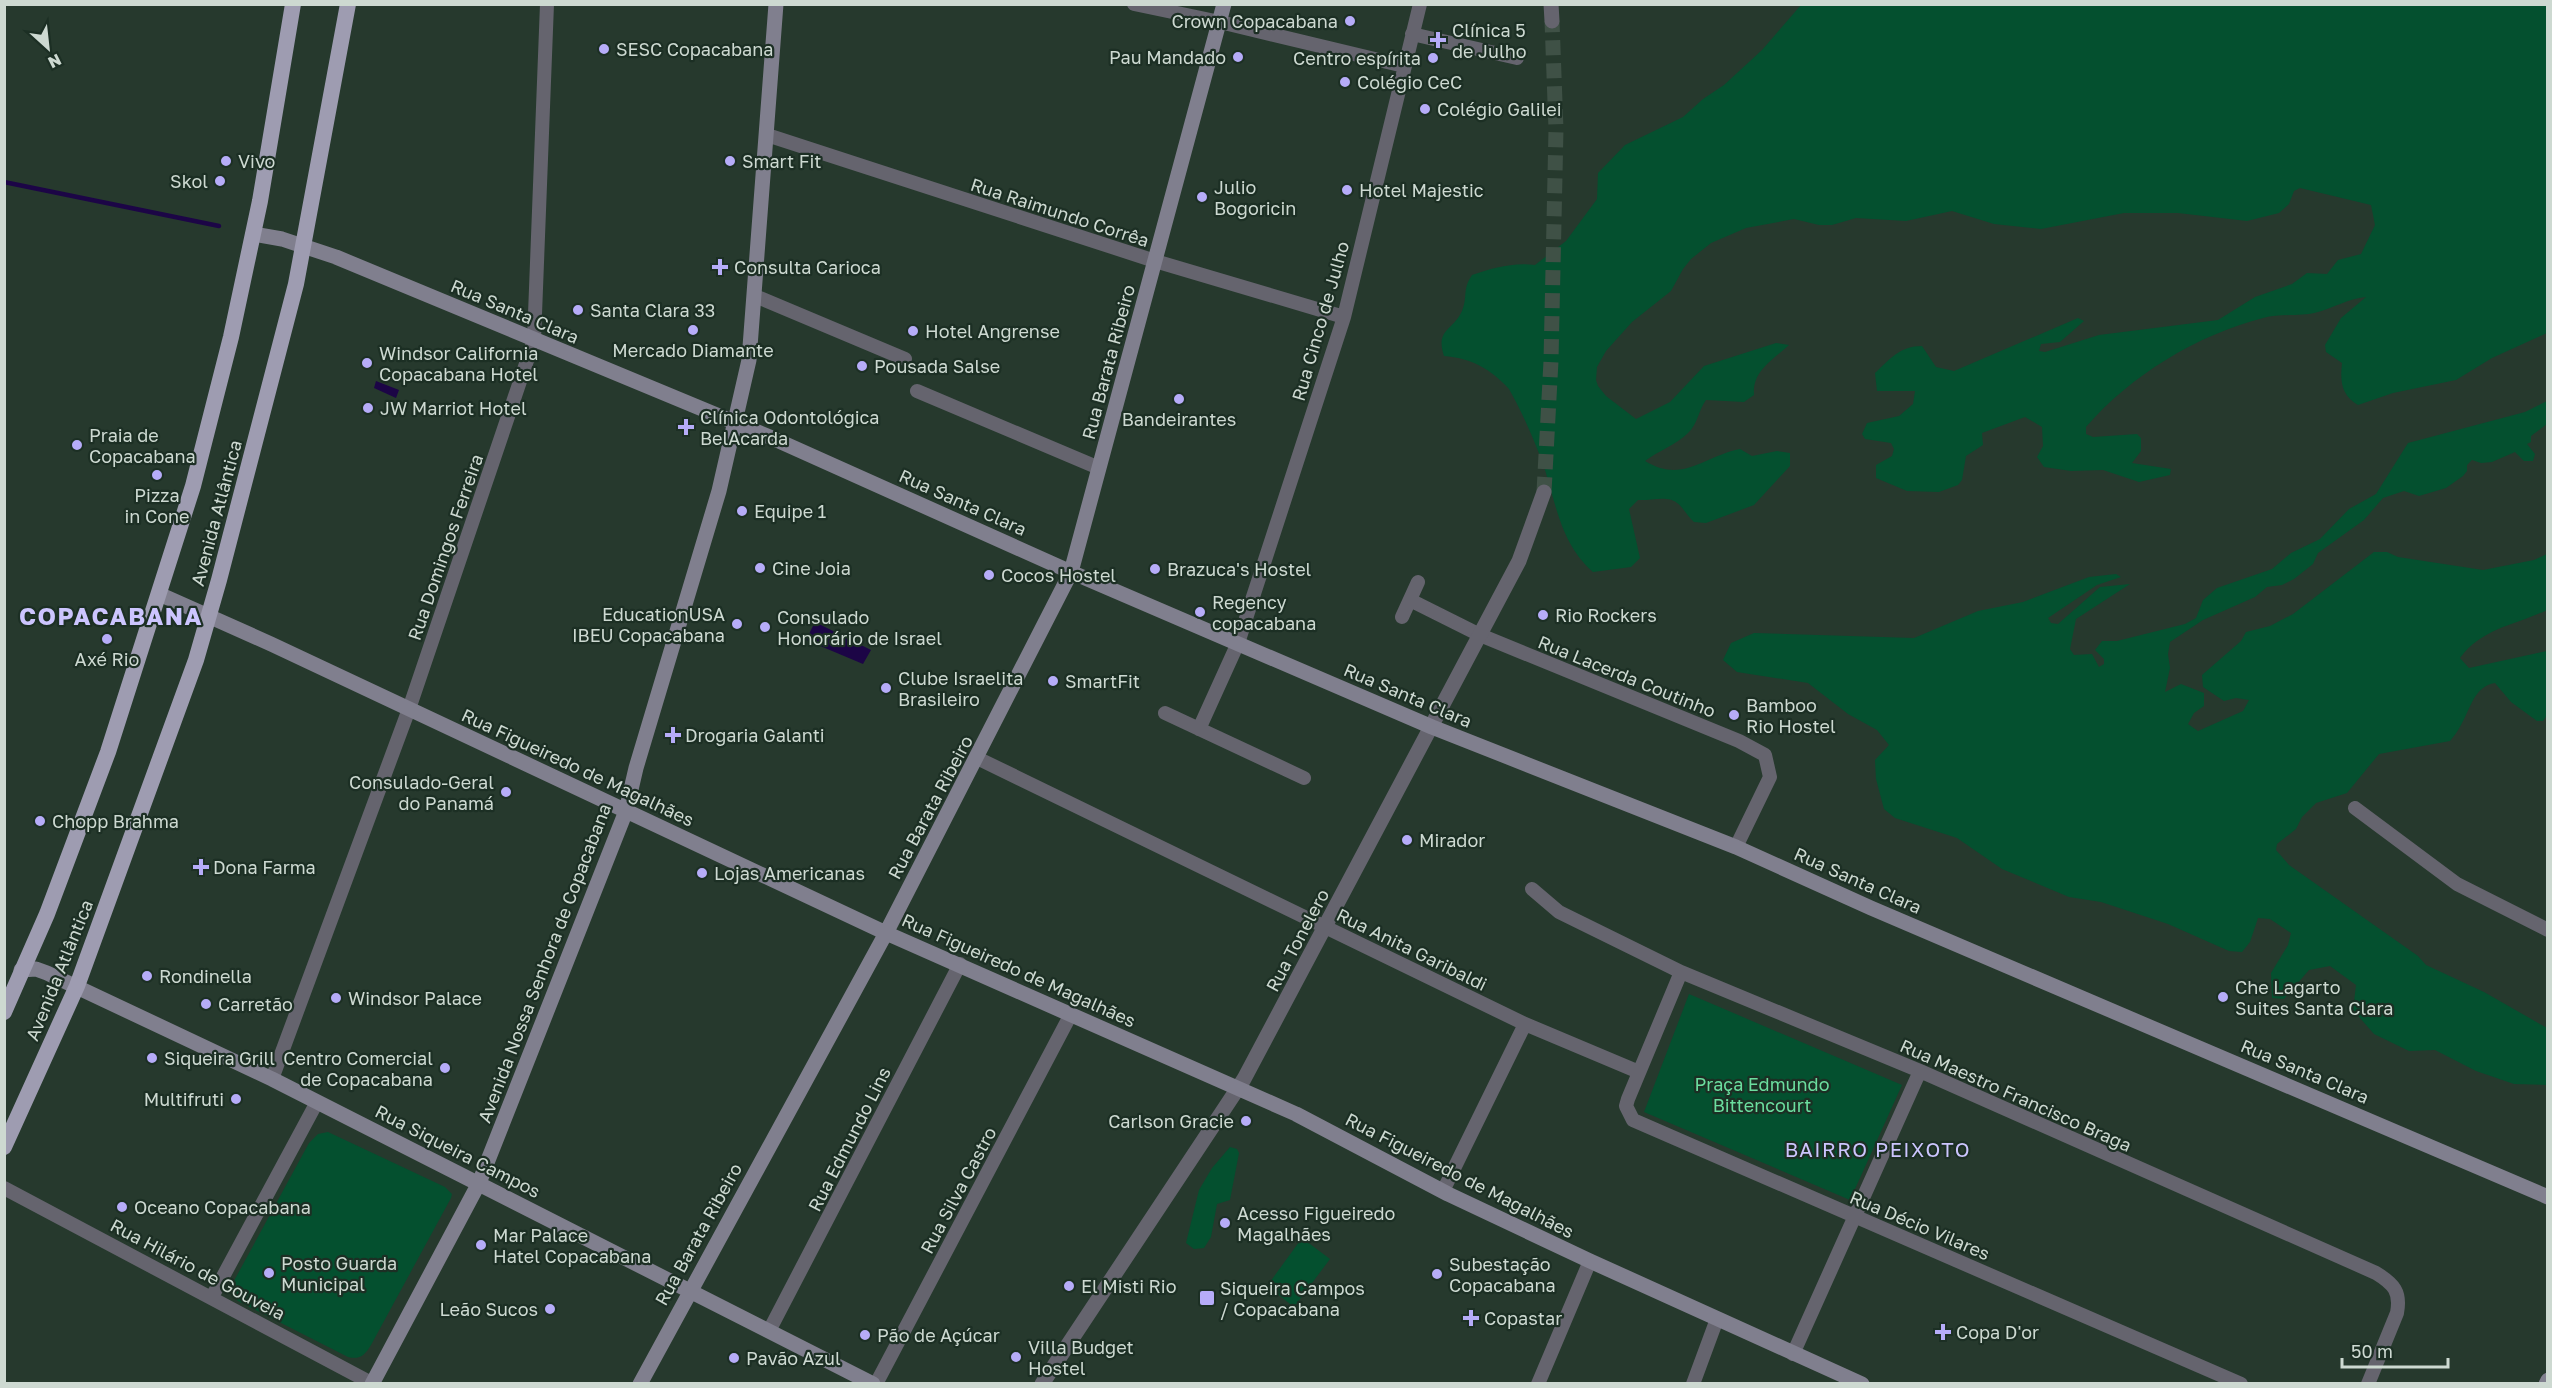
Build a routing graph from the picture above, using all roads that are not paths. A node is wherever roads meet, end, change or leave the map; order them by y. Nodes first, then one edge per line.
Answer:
1 (293, 4) edge
2 (348, 4) edge
3 (547, 4) edge
4 (776, 4) edge
5 (1134, 4) edge
6 (1224, 4) edge
7 (1420, 4) edge
8 (1551, 4) edge
9 (1552, 21) tunnel mouth
10 (1220, 22) junction
11 (1412, 34) junction
12 (1517, 58) dead end
13 (1404, 66) junction
14 (767, 135) junction
15 (253, 234) junction
16 (303, 245) junction
17 (1155, 261) junction
18 (755, 296) junction
19 (1344, 317) junction
20 (534, 340) junction
21 (905, 359) dead end
22 (916, 391) dead end
23 (735, 423) junction
24 (1099, 468) junction
25 (1544, 492) tunnel mouth
26 (1071, 572) junction
27 (1418, 582) dead end
28 (159, 594) junction
29 (1410, 600) junction
30 (209, 615) junction
31 (1402, 617) dead end
32 (1480, 635) junction
33 (1238, 643) junction
34 (409, 709) junction
35 (1165, 713) dead end
36 (1432, 727) junction
37 (1200, 729) junction
38 (977, 758) junction
39 (1304, 778) dead end
40 (2355, 808) dead end
41 (626, 811) junction
42 (1736, 847) junction
43 (1532, 889) dead end
44 (1326, 927) junction
45 (2547, 930) edge
46 (886, 933) junction
47 (960, 964) junction
48 (21, 970) junction
49 (1681, 972) junction
50 (76, 986) junction
51 (4, 1012) edge
52 (1071, 1014) junction
53 (1525, 1024) junction
54 (1920, 1071) junction
55 (1639, 1072) junction
56 (272, 1079) junction
57 (1239, 1088) junction
58 (317, 1102) junction
59 (4, 1147) edge
60 (479, 1183) junction
61 (4, 1188) edge
62 (1443, 1191) junction
63 (2547, 1197) edge
64 (1854, 1217) junction
65 (1590, 1261) junction
66 (688, 1292) junction
67 (212, 1297) junction
68 (1717, 1319) junction
69 (769, 1331) junction
70 (1793, 1354) junction
71 (372, 1383) edge
72 (640, 1383) edge
73 (874, 1383) edge
74 (1042, 1383) edge
75 (1538, 1383) edge
76 (1693, 1383) edge
77 (1862, 1383) edge
78 (2241, 1383) edge
79 (2368, 1383) edge

1 - 15 highway, Avenida Atlântica
2 - 16 highway, Avenida Atlântica
3 - 20 street, Rua Domingos Ferreira
4 - 14 main road, Avenida Nossa Senhora de Copacabana
5 - 10 street
6 - 10 main road, Rua Barata Ribeiro
7 - 11 street, Rua Cinco de Julho
8 - 9 street
10 - 13 street
10 - 17 main road, Rua Barata Ribeiro
11 - 12 street
11 - 13 street, Rua Cinco de Julho
13 - 19 street, Rua Cinco de Julho
14 - 17 street, Rua Raimundo Corrêa
14 - 18 main road, Avenida Nossa Senhora de Copacabana
15 - 16 main road, Rua Santa Clara
15 - 28 highway, Avenida Atlântica
16 - 20 main road, Rua Santa Clara
16 - 30 highway, Avenida Atlântica
17 - 19 street, Rua Raimundo Corrêa
17 - 24 main road, Rua Barata Ribeiro
18 - 21 street
18 - 23 main road, Avenida Nossa Senhora de Copacabana
19 - 33 street, Rua Cinco de Julho
20 - 23 main road, Rua Santa Clara
20 - 34 street, Rua Domingos Ferreira
22 - 24 street
23 - 26 main road, Rua Santa Clara
23 - 41 main road, Avenida Nossa Senhora de Copacabana
24 - 26 main road, Rua Barata Ribeiro
25 - 32 street, Rua Tonelero
26 - 33 main road, Rua Santa Clara
26 - 38 main road, Rua Barata Ribeiro
27 - 29 street
28 - 30 main road, Rua Figueiredo de Magalhães
28 - 48 highway, Avenida Atlântica
29 - 31 street
29 - 32 street
30 - 34 main road, Rua Figueiredo de Magalhães
30 - 50 highway, Avenida Atlântica
32 - 36 street, Rua Tonelero
32 - 42 street, Rua Lacerda Coutinho
33 - 36 main road, Rua Santa Clara
33 - 37 street, Rua Cinco de Julho
34 - 41 main road, Rua Figueiredo de Magalhães
34 - 56 street, Rua Domingos Ferreira
35 - 37 street
36 - 42 main road, Rua Santa Clara
36 - 44 street, Rua Tonelero
37 - 39 street
38 - 44 street, Rua Anita Garibaldi
38 - 46 main road, Rua Barata Ribeiro
40 - 45 street
41 - 46 main road, Rua Figueiredo de Magalhães
41 - 60 main road, Avenida Nossa Senhora de Copacabana
42 - 63 main road, Rua Santa Clara
43 - 49 street, Rua Maestro Francisco Braga
44 - 53 street, Rua Anita Garibaldi
44 - 57 street, Rua Tonelero
46 - 47 main road, Rua Figueiredo de Magalhães
46 - 66 main road, Rua Barata Ribeiro
47 - 52 main road, Rua Figueiredo de Magalhães
47 - 69 street, Rua Edmundo Lins
48 - 50 main road, Rua Siqueira Campos
48 - 51 highway, Avenida Atlântica
49 - 54 street, Rua Maestro Francisco Braga
49 - 55 street
50 - 56 main road, Rua Siqueira Campos
50 - 59 highway, Avenida Atlântica
52 - 57 main road, Rua Figueiredo de Magalhães
52 - 73 street, Rua Silva Castro
53 - 55 street, Rua Anita Garibaldi
53 - 62 street
54 - 64 street
54 - 79 street, Rua Maestro Francisco Braga
55 - 64 street, Rua Décio Vilares
56 - 58 main road, Rua Siqueira Campos
57 - 62 main road, Rua Figueiredo de Magalhães
57 - 74 street, Rua Tonelero
58 - 60 main road, Rua Siqueira Campos
58 - 67 street
60 - 66 main road, Rua Siqueira Campos
60 - 71 main road, Avenida Nossa Senhora de Copacabana
61 - 67 street, Rua Hilário de Gouveia
62 - 65 main road, Rua Figueiredo de Magalhães
64 - 70 street
64 - 78 street, Rua Décio Vilares
65 - 68 main road, Rua Figueiredo de Magalhães
65 - 75 street
66 - 69 main road, Rua Siqueira Campos
66 - 72 main road, Rua Barata Ribeiro
67 - 71 street, Rua Hilário de Gouveia
68 - 70 main road, Rua Figueiredo de Magalhães
68 - 76 street
69 - 73 main road, Rua Siqueira Campos
70 - 77 main road, Rua Figueiredo de Magalhães

